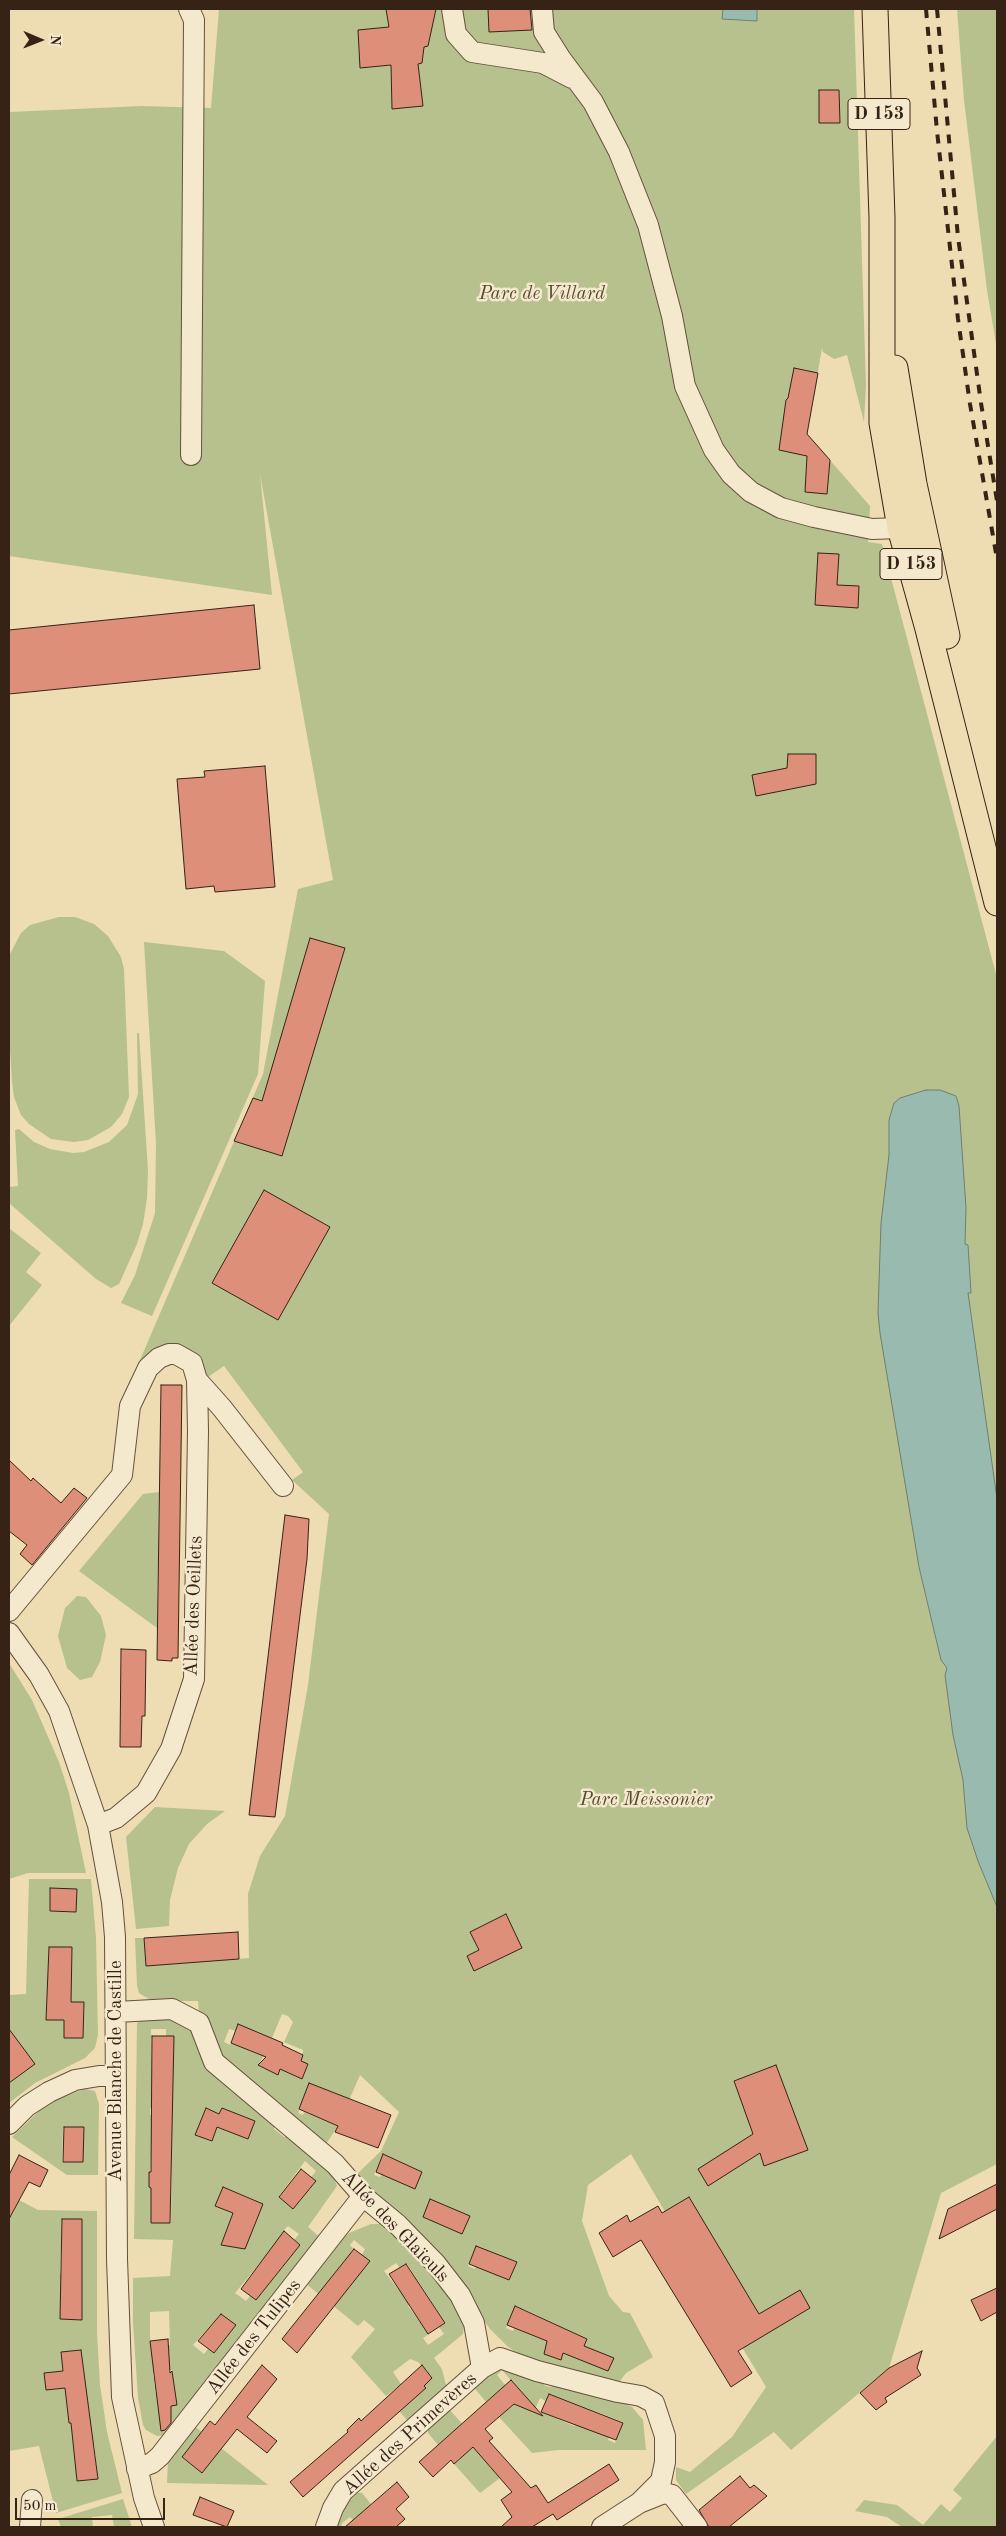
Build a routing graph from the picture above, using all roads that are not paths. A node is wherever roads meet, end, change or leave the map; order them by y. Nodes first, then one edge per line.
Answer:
1 (190, 9) edge
2 (452, 9) edge
3 (542, 9) edge
4 (876, 9) edge
5 (576, 80) junction
6 (191, 455) dead end
7 (911, 526) junction
8 (997, 847) edge
9 (997, 903) edge
10 (197, 1380) junction
11 (283, 1486) dead end
12 (9, 1610) edge
13 (9, 1633) edge
14 (98, 1825) junction
15 (116, 2012) junction
16 (116, 2076) junction
17 (9, 2124) edge
18 (363, 2196) junction
19 (482, 2368) junction
20 (137, 2469) junction
21 (32, 2500) dead end
22 (639, 2503) junction
23 (30, 2527) edge
24 (154, 2527) edge
25 (326, 2527) edge
26 (602, 2527) edge
27 (698, 2527) edge

1 - 6 street
2 - 5 street
3 - 5 street
4 - 7 main road, D 153
5 - 7 street
7 - 8 main road, D 153
7 - 9 main road, D 153
10 - 11 street, Allée des Oeillets
10 - 12 street, Allée des Oeillets
10 - 14 street, Allée des Oeillets
13 - 14 street, Avenue Blanche de Castille
14 - 15 street, Avenue Blanche de Castille
15 - 16 street, Avenue Blanche de Castille
15 - 18 street, Allée des Glaïeuls
16 - 17 street
16 - 20 street, Avenue Blanche de Castille
18 - 19 street, Allée des Glaïeuls
18 - 20 street, Allée des Tulipes
19 - 22 street
19 - 25 street, Allée des Primevères
20 - 24 street, Avenue Blanche de Castille
21 - 23 street
22 - 26 street
22 - 27 street

